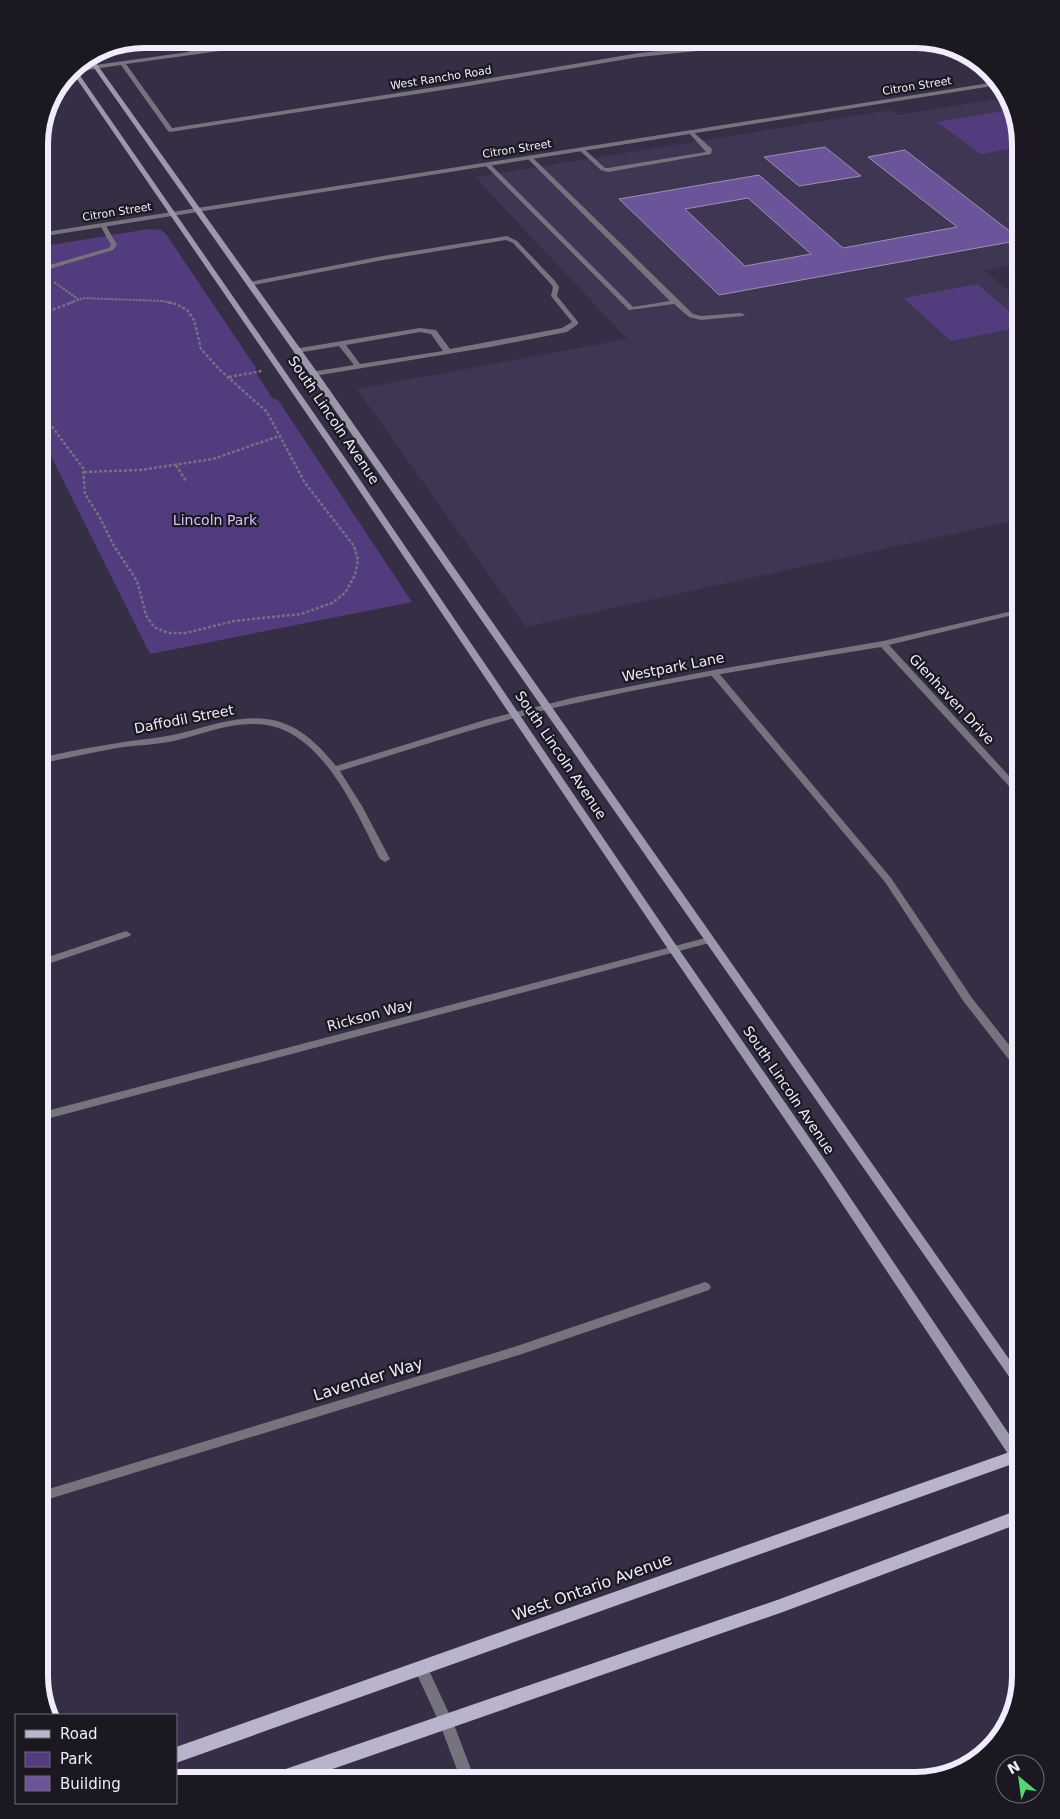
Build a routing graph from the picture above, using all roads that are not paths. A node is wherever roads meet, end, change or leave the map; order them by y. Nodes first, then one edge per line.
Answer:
1 (189, 48) edge
2 (228, 48) edge
3 (708, 48) edge
4 (193, 53) junction
5 (93, 62) edge
6 (122, 63) junction
7 (96, 67) junction
8 (84, 68) edge
9 (77, 74) edge
10 (992, 84) edge
11 (690, 132) junction
12 (581, 149) junction
13 (529, 157) junction
14 (487, 164) junction
15 (196, 210) junction
16 (172, 214) junction
17 (103, 225) junction
18 (48, 234) edge
19 (48, 267) edge
20 (249, 284) junction
21 (675, 302) junction
22 (741, 316) dead end
23 (341, 343) junction
24 (298, 351) junction
25 (448, 352) junction
26 (358, 366) junction
27 (314, 374) junction
28 (1012, 613) edge
29 (883, 644) junction
30 (714, 673) junction
31 (545, 708) junction
32 (516, 715) junction
33 (48, 759) edge
34 (334, 770) junction
35 (1012, 784) edge
36 (386, 860) dead end
37 (126, 934) dead end
38 (709, 940) junction
39 (674, 950) junction
40 (48, 961) edge
41 (1012, 1056) edge
42 (48, 1115) edge
43 (705, 1287) dead end
44 (1012, 1372) edge
45 (1012, 1445) edge
46 (1012, 1460) edge
47 (48, 1494) edge
48 (1012, 1519) edge
49 (421, 1668) junction
50 (446, 1722) junction
51 (178, 1754) edge
52 (303, 1771) edge
53 (465, 1771) edge

1 - 4 street
2 - 4 street
3 - 6 street, West Rancho Road
4 - 6 street
5 - 7 main road, South Lincoln Avenue
6 - 7 street
7 - 8 street
7 - 15 main road, South Lincoln Avenue
9 - 16 main road, South Lincoln Avenue
10 - 11 street, Citron Street
11 - 12 street, Citron Street
11 - 12 street
12 - 13 street, Citron Street
13 - 14 street, Citron Street
13 - 21 street
14 - 15 street, Citron Street
14 - 21 street
15 - 16 street, Citron Street
15 - 20 main road, South Lincoln Avenue
16 - 17 street, Citron Street
16 - 32 main road, South Lincoln Avenue
17 - 18 street, Citron Street
17 - 19 street
20 - 24 main road, South Lincoln Avenue
20 - 25 street
21 - 22 street
23 - 24 street
23 - 25 street
23 - 26 street
24 - 27 main road, South Lincoln Avenue
25 - 26 street
26 - 27 street
27 - 31 main road, South Lincoln Avenue
28 - 29 street, Westpark Lane
29 - 30 street, Westpark Lane
29 - 35 street, Glenhaven Drive
30 - 31 street, Westpark Lane
30 - 41 street
31 - 32 street, Westpark Lane
31 - 38 main road, South Lincoln Avenue
32 - 34 street, Westpark Lane
32 - 39 main road, South Lincoln Avenue
33 - 34 street, Daffodil Street
34 - 36 street, Daffodil Street
37 - 40 street
38 - 39 street, Rickson Way
38 - 44 main road, South Lincoln Avenue
39 - 42 street, Rickson Way
39 - 45 main road, South Lincoln Avenue
43 - 47 street, Lavender Way
46 - 49 main road, West Ontario Avenue
48 - 50 main road
49 - 50 street
49 - 51 main road, West Ontario Avenue
50 - 52 main road
50 - 53 street

